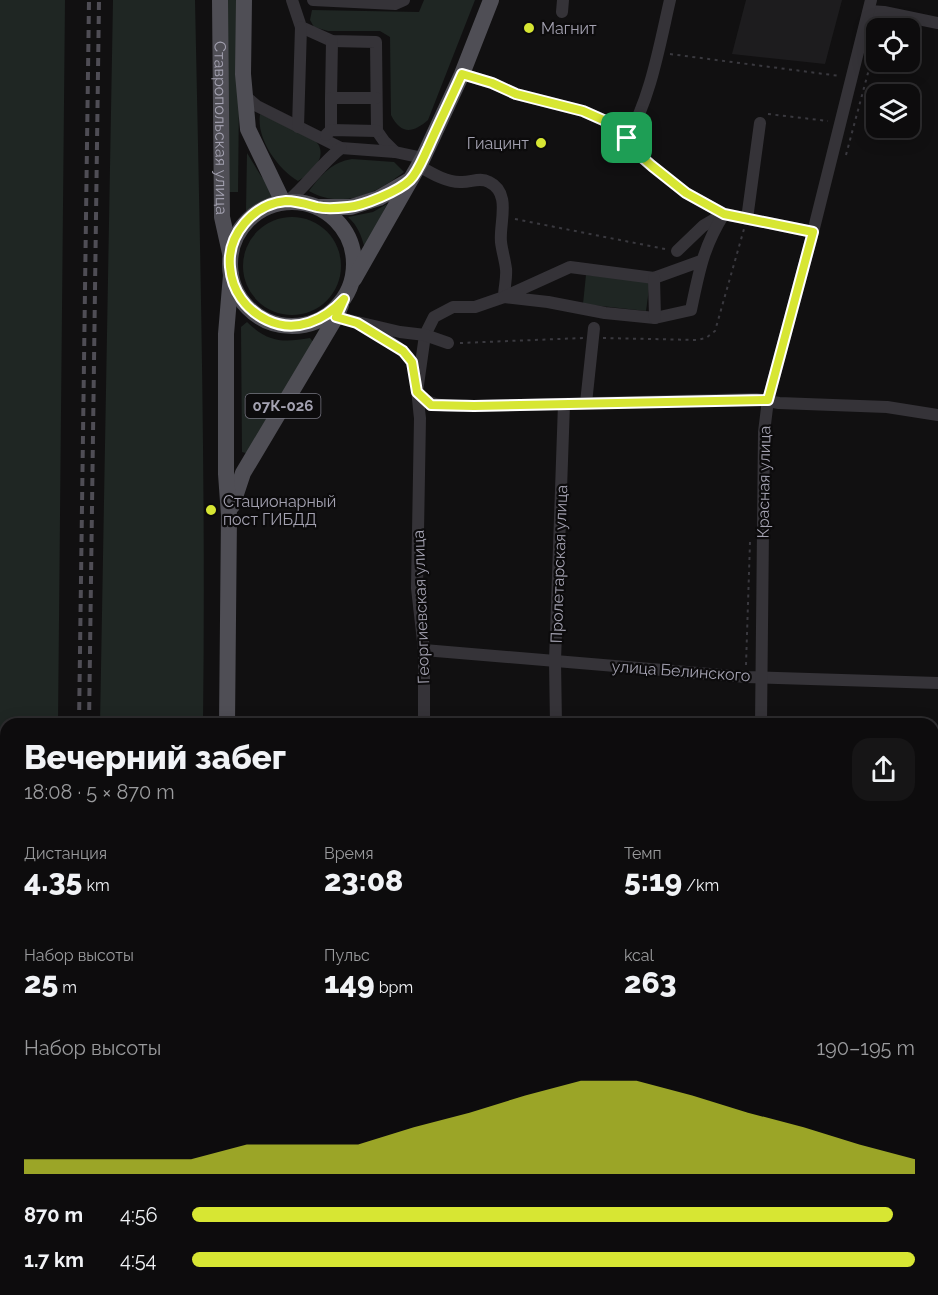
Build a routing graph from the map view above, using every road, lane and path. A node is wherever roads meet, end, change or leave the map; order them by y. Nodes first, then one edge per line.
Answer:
1 (220, 0) edge
2 (244, 0) edge
3 (292, 0) edge
4 (313, 0) edge
5 (404, 0) edge
6 (492, 0) edge
7 (670, 0) edge
8 (870, 5) edge
9 (938, 23) edge
10 (301, 27) junction
11 (332, 41) junction
12 (658, 53) junction
13 (868, 72) edge
14 (462, 74) junction
15 (840, 76) dead end
16 (245, 96) junction
17 (331, 98) junction
18 (376, 98) junction
19 (763, 119) joint
20 (829, 121) dead end
21 (298, 127) junction
22 (376, 131) junction
23 (327, 134) junction
24 (627, 138) junction
25 (341, 148) junction
26 (395, 152) junction
27 (846, 155) dead end
28 (417, 168) junction
29 (285, 202) junction
30 (319, 207) junction
31 (724, 214) junction
32 (503, 217) junction
33 (747, 219) junction
34 (813, 232) junction
35 (677, 251) joint
36 (230, 253) junction
37 (701, 261) junction
38 (231, 275) junction
39 (654, 278) junction
40 (348, 291) junction
41 (504, 297) junction
42 (336, 317) junction
43 (655, 318) junction
44 (357, 323) junction
45 (594, 328) dead end
46 (425, 335) junction
47 (448, 343) dead end
48 (417, 392) junction
49 (768, 400) junction
50 (564, 404) junction
51 (586, 404) junction
52 (938, 415) edge
53 (229, 515) junction
54 (424, 650) junction
55 (555, 661) junction
56 (762, 677) junction
57 (938, 683) edge
58 (227, 718) edge
59 (424, 718) edge
60 (556, 718) edge
61 (761, 718) edge

1 - 36 main road, Ставропольская улица
2 - 16 main road, Ставропольская улица
3 - 10 street
4 - 5 street
6 - 14 main road
7 - 12 street
8 - 9 street
8 - 34 street, Красная улица
10 - 11 street
10 - 21 street
11 - 17 street
11 - 18 street
12 - 15 path
12 - 24 street
13 - 27 path
14 - 24 street
14 - 28 main road
16 - 21 street
16 - 29 main road, Ставропольская улица
17 - 18 street
17 - 23 street
18 - 22 street
19 - 20 path
19 - 33 street
21 - 23 street
22 - 23 street
22 - 26 street
23 - 25 street
24 - 31 street
25 - 26 street
25 - 29 street
26 - 28 street
28 - 30 main road
28 - 32 street
28 - 40 main road
29 - 30 main road
29 - 36 main road
30 - 40 main road
31 - 33 street
31 - 35 street
31 - 37 street
32 - 35 path
32 - 41 street
33 - 34 street
34 - 49 street, Красная улица
36 - 38 main road
37 - 39 street
37 - 43 street
38 - 40 main road
38 - 53 main road, 07К-026
39 - 41 street
39 - 43 street
40 - 42 main road, 07К-026
41 - 43 street
41 - 46 street
42 - 44 street
42 - 53 main road, 07К-026
44 - 46 street
44 - 48 street
45 - 51 street
46 - 47 street
46 - 48 street
48 - 50 street
48 - 54 street, Георгиевская улица
49 - 51 street
49 - 52 street
49 - 56 street, Красная улица
50 - 51 street
50 - 55 street, Пролетарская улица
53 - 58 main road, 07К-026
54 - 55 street, улица Белинского
54 - 59 street, Георгиевская улица
55 - 56 street, улица Белинского
55 - 60 street, Пролетарская улица
56 - 57 street, улица Белинского
56 - 61 street, Красная улица

